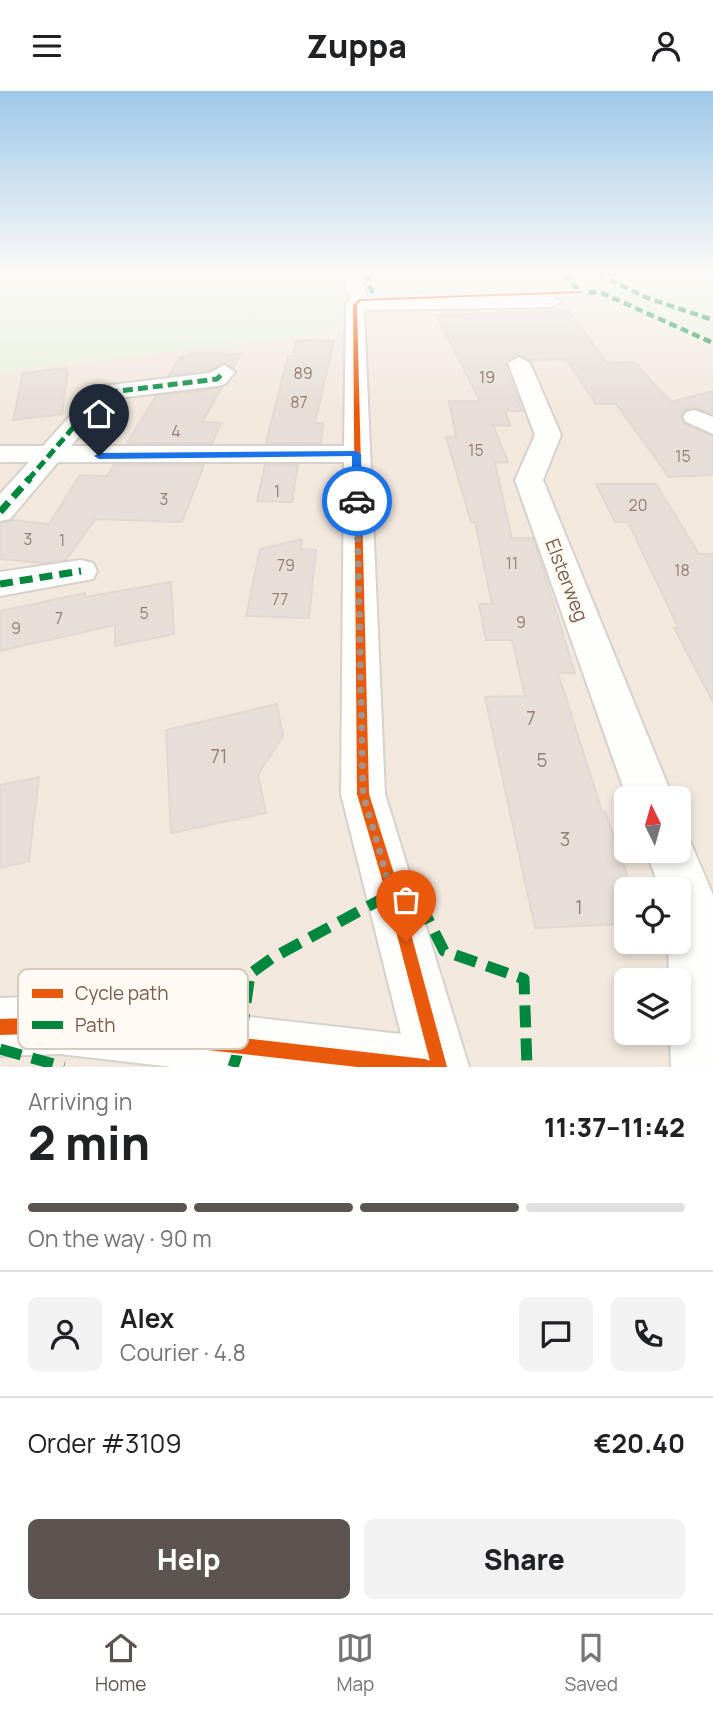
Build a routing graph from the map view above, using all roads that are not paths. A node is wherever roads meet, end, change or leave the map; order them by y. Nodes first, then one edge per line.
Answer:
1 (354, 320) edge
2 (519, 363) dead end
3 (224, 372) dead end
4 (0, 454) edge
5 (356, 454) junction
6 (47, 456) junction
7 (0, 512) edge
8 (81, 572) dead end
9 (0, 584) edge
10 (645, 786) edge
11 (675, 863) edge
12 (703, 943) edge
13 (18, 1026) edge
14 (0, 1027) edge
15 (248, 1047) edge
16 (425, 1067) edge
17 (439, 1067) edge
18 (701, 1067) edge

1 - 5 street
2 - 10 street, Elsterweg
3 - 6 street
4 - 6 street
5 - 6 street
5 - 17 street
6 - 7 street
8 - 9 street
11 - 12 street
12 - 18 street
13 - 14 street
15 - 16 street

